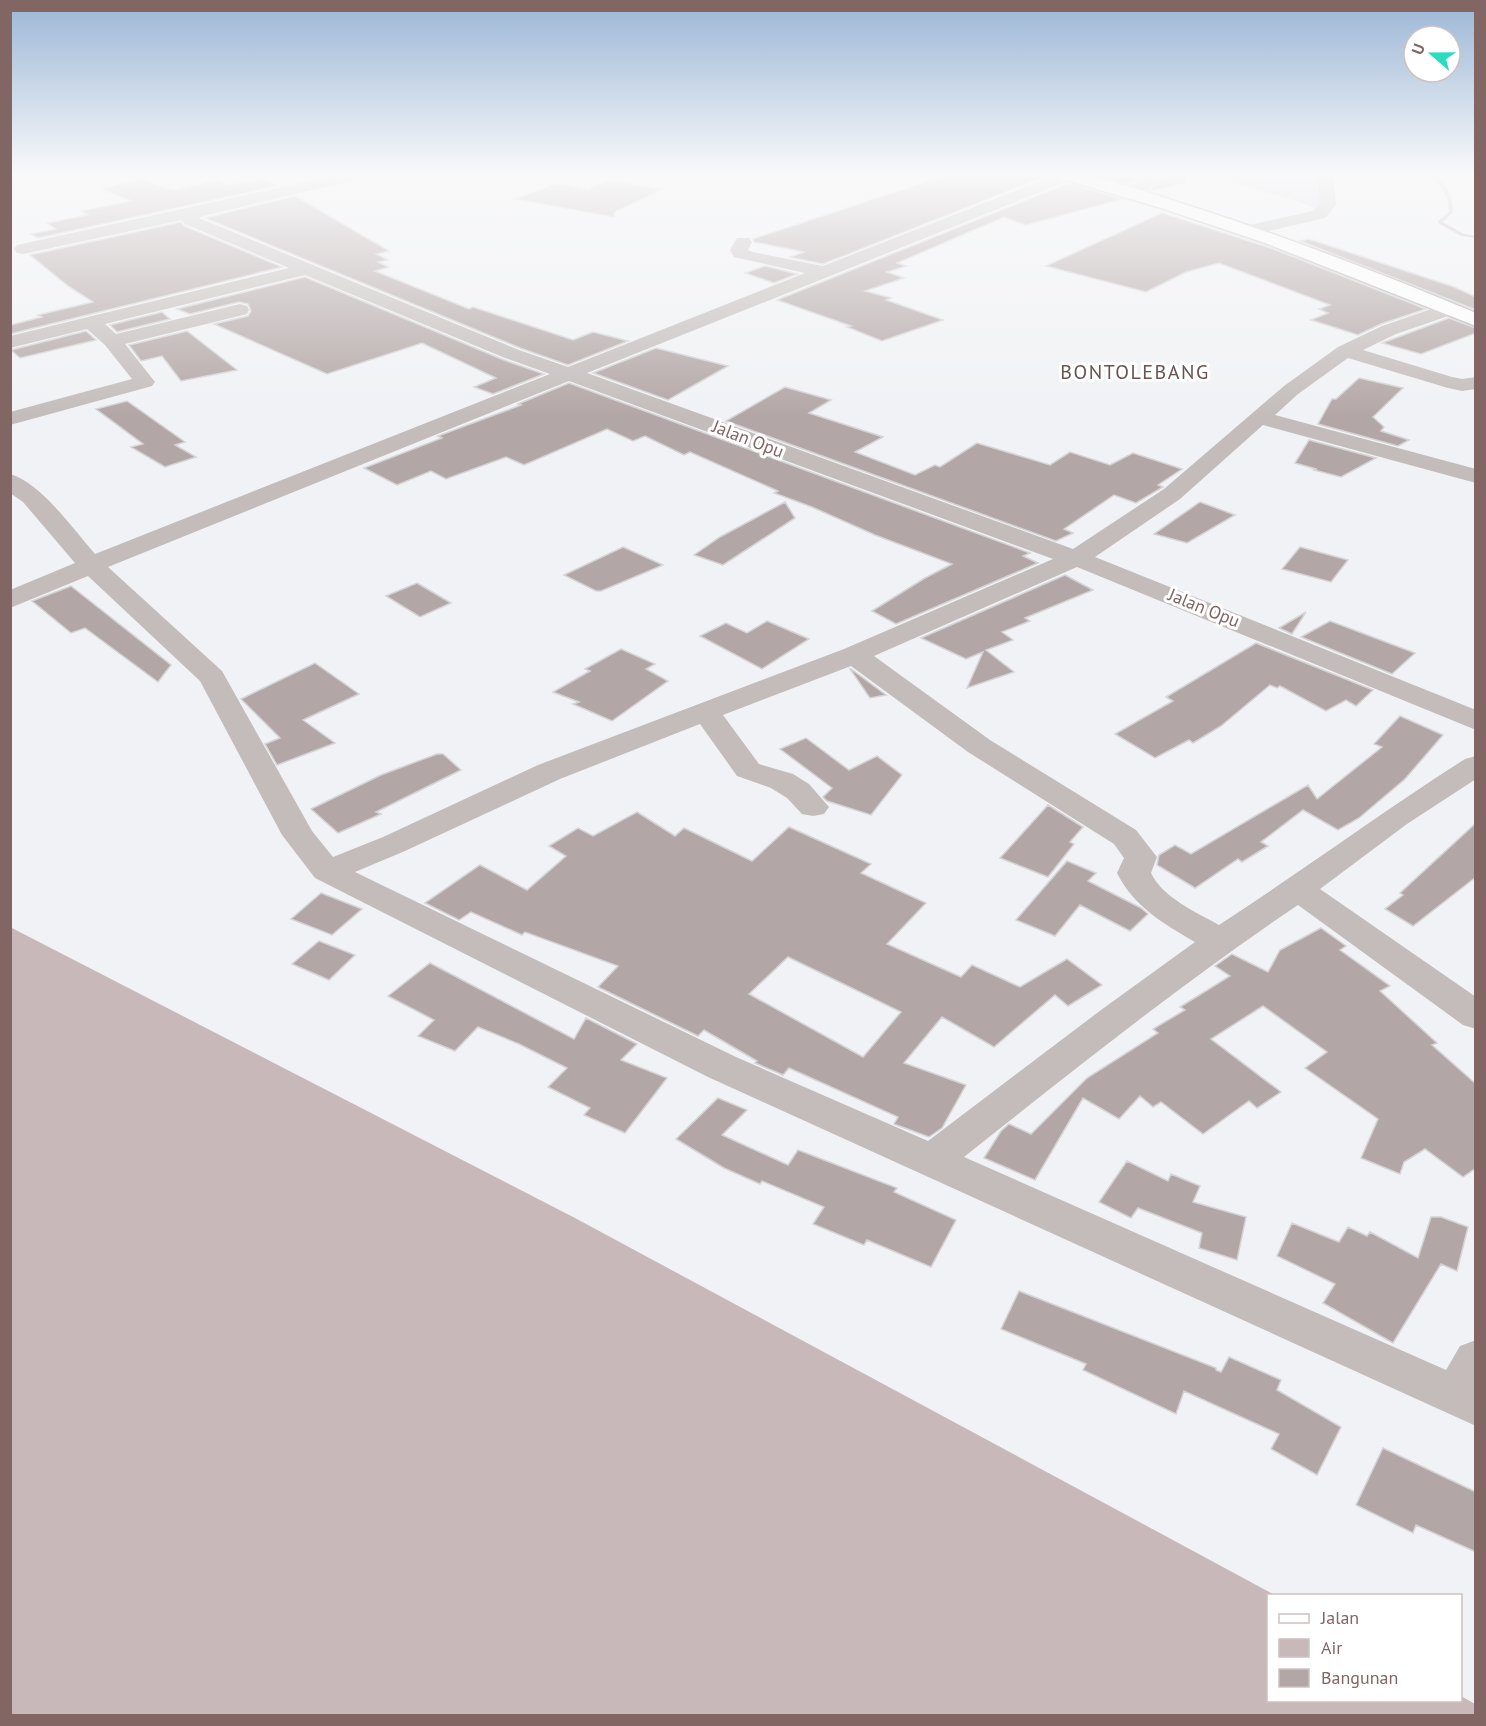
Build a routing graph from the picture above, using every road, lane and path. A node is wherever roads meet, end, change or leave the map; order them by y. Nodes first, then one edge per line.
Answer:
1 (274, 255) edge
2 (744, 255) edge
3 (867, 255) edge
4 (1311, 255) edge
5 (307, 268) junction
6 (823, 272) junction
7 (1450, 309) junction
8 (240, 310) dead end
9 (1476, 320) edge
10 (91, 322) junction
11 (112, 341) junction
12 (10, 342) edge
13 (1345, 351) junction
14 (568, 374) junction
15 (1476, 383) edge
16 (1261, 418) junction
17 (10, 419) edge
18 (1476, 476) edge
19 (10, 481) edge
20 (1077, 558) junction
21 (91, 565) junction
22 (10, 600) edge
23 (854, 655) junction
24 (705, 711) junction
25 (1476, 721) edge
26 (1476, 765) edge
27 (813, 807) dead end
28 (327, 871) junction
29 (1298, 889) junction
30 (1220, 941) junction
31 (1476, 1016) edge
32 (932, 1160) junction
33 (1469, 1387) edge

1 - 5 street, Jalan Opu
2 - 6 street
3 - 6 street
4 - 7 main road
5 - 10 street
5 - 14 street, Jalan Opu
6 - 14 street
7 - 9 main road
7 - 13 street
8 - 11 street
10 - 11 street
10 - 12 street
11 - 17 street
13 - 15 street
13 - 16 street
14 - 20 street, Jalan Opu
14 - 21 street
16 - 18 street
16 - 20 street
19 - 21 street
20 - 23 street
20 - 25 street, Jalan Opu
21 - 22 street
21 - 28 street
23 - 24 street
23 - 30 street
24 - 27 street
24 - 28 street
26 - 29 street
28 - 32 street
29 - 30 street
29 - 31 street
30 - 32 street
32 - 33 street

